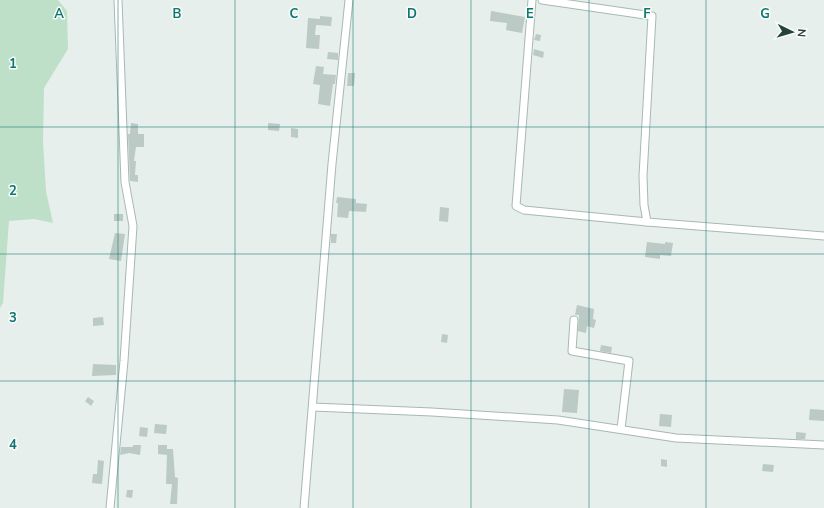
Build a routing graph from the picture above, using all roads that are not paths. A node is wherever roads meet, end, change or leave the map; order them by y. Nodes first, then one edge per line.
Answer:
1 (118, 0) edge
2 (349, 0) edge
3 (532, 0) edge
4 (542, 0) edge
5 (647, 222) junction
6 (824, 236) edge
7 (574, 320) dead end
8 (313, 407) junction
9 (621, 430) junction
10 (824, 445) edge
11 (110, 508) edge
12 (304, 508) edge

1 - 11 street
2 - 8 street
3 - 5 street
4 - 5 street
5 - 6 street
7 - 9 street
8 - 9 street
8 - 12 street
9 - 10 street

